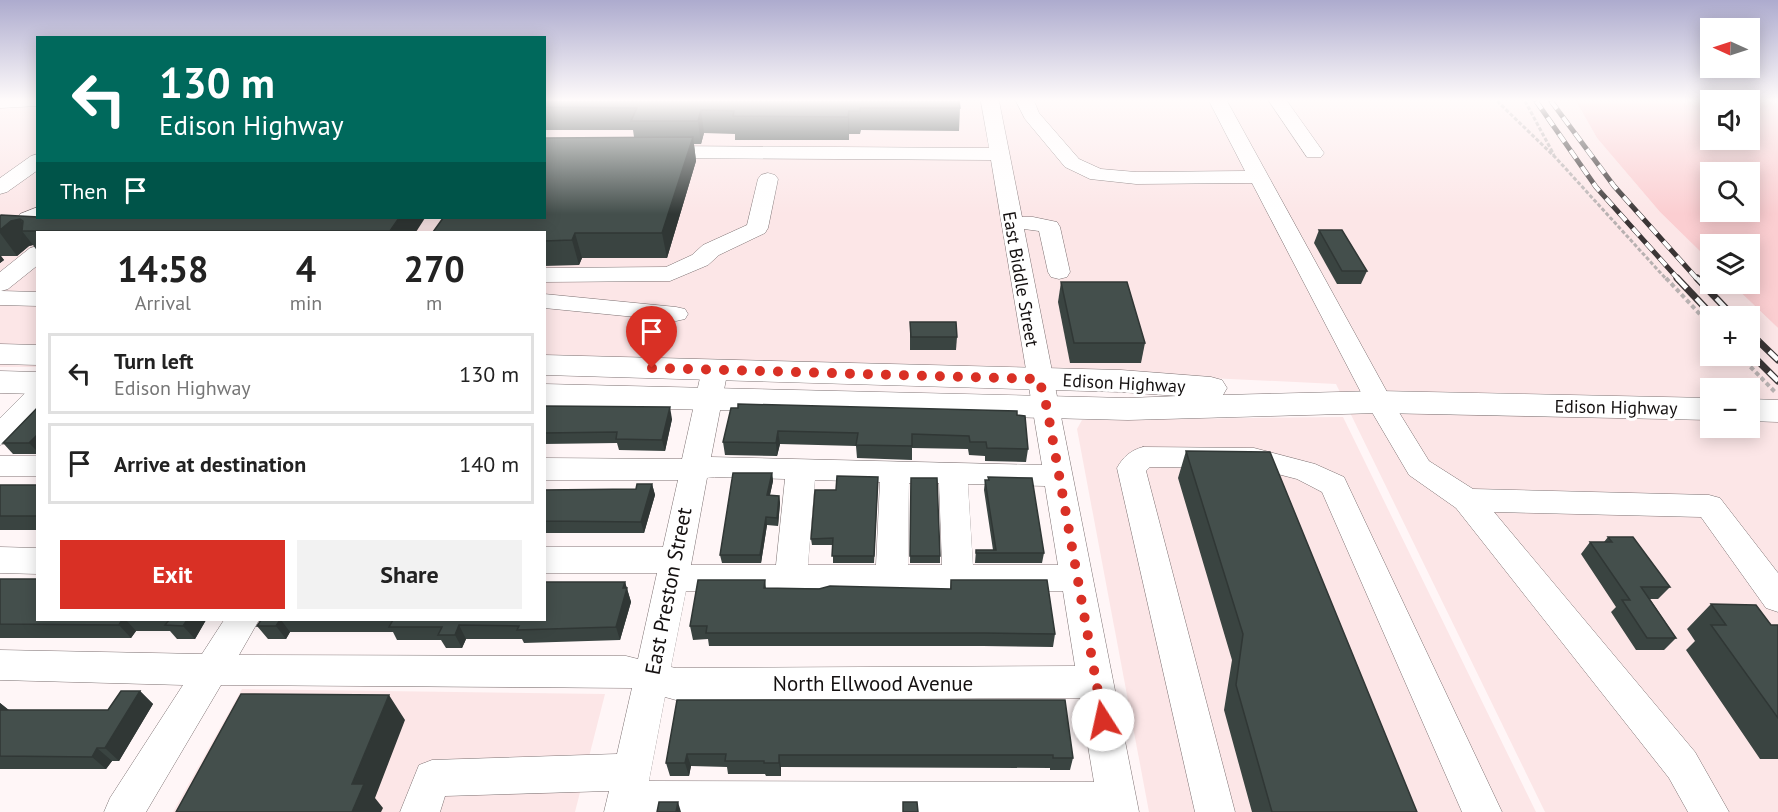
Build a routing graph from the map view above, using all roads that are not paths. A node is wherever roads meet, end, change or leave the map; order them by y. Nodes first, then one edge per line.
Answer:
1 (996, 139) edge
2 (1051, 139) edge
3 (1238, 139) edge
4 (1304, 139) edge
5 (643, 152) edge
6 (1314, 153) dead end
7 (999, 154) junction
8 (36, 161) edge
9 (1258, 177) junction
10 (768, 179) dead end
11 (0, 188) edge
12 (1011, 223) junction
13 (36, 256) edge
14 (1059, 272) dead end
15 (546, 275) edge
16 (2, 284) edge
17 (36, 298) edge
18 (546, 301) edge
19 (676, 314) dead end
20 (0, 354) edge
21 (36, 355) edge
22 (546, 365) edge
23 (0, 382) edge
24 (36, 383) edge
25 (711, 384) junction
26 (1043, 393) junction
27 (546, 395) edge
28 (36, 397) edge
29 (1379, 402) junction
30 (1700, 410) edge
31 (1760, 410) edge
32 (1778, 411) edge
33 (0, 435) edge
34 (1275, 463) junction
35 (0, 466) edge
36 (36, 466) edge
37 (546, 469) edge
38 (693, 469) junction
39 (801, 469) junction
40 (895, 472) junction
41 (953, 474) junction
42 (1059, 476) junction
43 (1288, 496) edge
44 (1467, 500) junction
45 (0, 560) edge
46 (36, 561) edge
47 (546, 561) edge
48 (673, 569) junction
49 (791, 577) junction
50 (892, 577) junction
51 (958, 577) junction
52 (1077, 578) junction
53 (1778, 598) edge
54 (241, 621) edge
55 (0, 665) edge
56 (213, 670) junction
57 (651, 678) junction
58 (1096, 682) junction
59 (627, 795) edge
60 (1118, 806) edge
61 (124, 812) edge
62 (420, 812) edge
63 (1215, 812) edge
64 (1482, 812) edge
65 (1709, 812) edge

1 - 7 street, East Biddle Street
2 - 9 street
3 - 9 street
4 - 6 street
5 - 7 street
7 - 12 street, East Biddle Street
8 - 11 street
9 - 29 street
10 - 15 street
12 - 14 street
12 - 26 street, East Biddle Street
13 - 16 street
16 - 17 street
18 - 19 street
20 - 21 main road
22 - 25 main road, Edison Highway
23 - 24 main road
25 - 26 main road, Edison Highway
25 - 27 main road, Edison Highway
25 - 38 street, East Preston Street
26 - 29 main road, Edison Highway
26 - 42 street, East Biddle Street
28 - 33 street
29 - 30 main road, Edison Highway
29 - 44 street
31 - 32 main road
34 - 43 street
34 - 63 street
34 - 64 street
35 - 36 street
37 - 38 street
38 - 39 street
38 - 48 street, East Preston Street
39 - 40 street
39 - 49 street
40 - 41 street
40 - 50 street
41 - 42 street
41 - 51 street
42 - 52 street, East Biddle Street
44 - 53 street
44 - 65 street
45 - 46 street
47 - 48 street
48 - 49 street
48 - 57 street, East Preston Street
49 - 50 street
50 - 51 street
51 - 52 street
52 - 58 street, East Biddle Street
54 - 56 street
55 - 56 street, North Ellwood Avenue
56 - 57 street, North Ellwood Avenue
56 - 61 street
57 - 58 street, North Ellwood Avenue
57 - 59 street, East Preston Street
58 - 60 street, East Biddle Street
59 - 60 street
59 - 62 street

